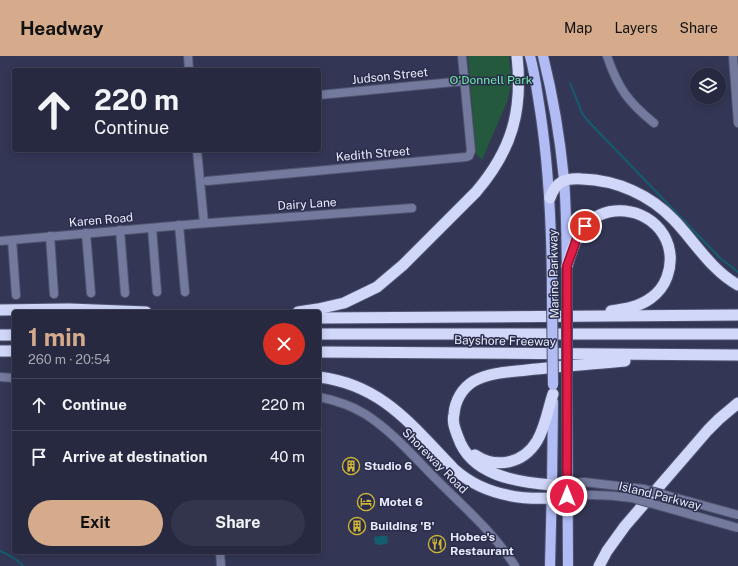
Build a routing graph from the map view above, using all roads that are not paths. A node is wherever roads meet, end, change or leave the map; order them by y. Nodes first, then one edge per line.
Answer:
1 (188, 56) edge
2 (462, 56) edge
3 (517, 56) edge
4 (530, 56) edge
5 (543, 56) edge
6 (607, 56) edge
7 (733, 56) edge
8 (189, 68) edge
9 (464, 81) junction
10 (321, 95) edge
11 (654, 123) dead end
12 (738, 123) edge
13 (197, 152) edge
14 (564, 180) junction
15 (207, 181) dead end
16 (550, 198) junction
17 (412, 208) dead end
18 (204, 223) junction
19 (179, 225) junction
20 (152, 228) junction
21 (120, 230) junction
22 (86, 233) junction
23 (50, 236) junction
24 (12, 240) junction
25 (0, 241) edge
26 (567, 266) junction
27 (738, 285) edge
28 (157, 292) dead end
29 (185, 292) dead end
30 (91, 293) dead end
31 (125, 293) dead end
32 (16, 294) dead end
33 (54, 294) dead end
34 (69, 309) junction
35 (0, 310) edge
36 (61, 310) edge
37 (95, 310) edge
38 (311, 310) edge
39 (0, 314) edge
40 (12, 314) edge
41 (587, 315) junction
42 (738, 315) edge
43 (321, 318) edge
44 (321, 334) edge
45 (738, 334) edge
46 (0, 335) edge
47 (12, 335) edge
48 (0, 351) edge
49 (12, 351) edge
50 (321, 352) edge
51 (706, 355) junction
52 (738, 355) edge
53 (0, 377) edge
54 (321, 377) edge
55 (12, 378) edge
56 (553, 390) junction
57 (321, 398) edge
58 (738, 403) edge
59 (458, 440) junction
60 (567, 483) junction
61 (552, 485) junction
62 (567, 496) junction
63 (552, 498) junction
64 (738, 515) edge
65 (738, 528) edge
66 (220, 554) edge
67 (221, 566) edge
68 (515, 566) edge
69 (550, 566) edge
70 (568, 566) edge
71 (598, 566) edge

1 - 8 street
2 - 9 street
3 - 38 highway
4 - 16 main road, Marine Parkway
5 - 14 main road, Marine Parkway
6 - 11 street
7 - 12 street
9 - 10 street, Judson Street
9 - 15 street, Kedith Street
13 - 18 street
14 - 16 highway
14 - 26 main road, Marine Parkway
14 - 27 highway
16 - 56 main road, Marine Parkway, bridge
17 - 18 street, Dairy Lane
18 - 19 street, Karen Road
19 - 20 street, Karen Road
19 - 29 street
20 - 21 street, Karen Road
20 - 28 street
21 - 22 street, Karen Road
21 - 31 street
22 - 23 street, Karen Road
22 - 30 street
23 - 24 street, Karen Road
23 - 33 street
24 - 25 street, Karen Road
24 - 32 street
26 - 41 highway
26 - 60 main road, Marine Parkway, bridge
34 - 35 highway
34 - 36 highway
34 - 37 highway
39 - 40 highway
41 - 42 highway
41 - 43 highway
44 - 45 highway, Bayshore Freeway
46 - 47 highway
48 - 49 highway
50 - 51 highway, Bayshore Freeway
51 - 52 highway, Bayshore Freeway
51 - 59 highway
53 - 55 street
54 - 63 highway
56 - 59 highway
56 - 61 main road, Marine Parkway
57 - 68 street, Shoreway Road
58 - 71 highway
59 - 61 highway
60 - 61 street, Island Parkway
60 - 62 main road, Marine Parkway
60 - 64 street, Island Parkway, bridge
61 - 63 main road, Marine Parkway
62 - 63 street, Island Parkway
62 - 65 street, Island Parkway, bridge
62 - 70 main road, Marine Parkway
63 - 69 main road, Marine Parkway
66 - 67 street

